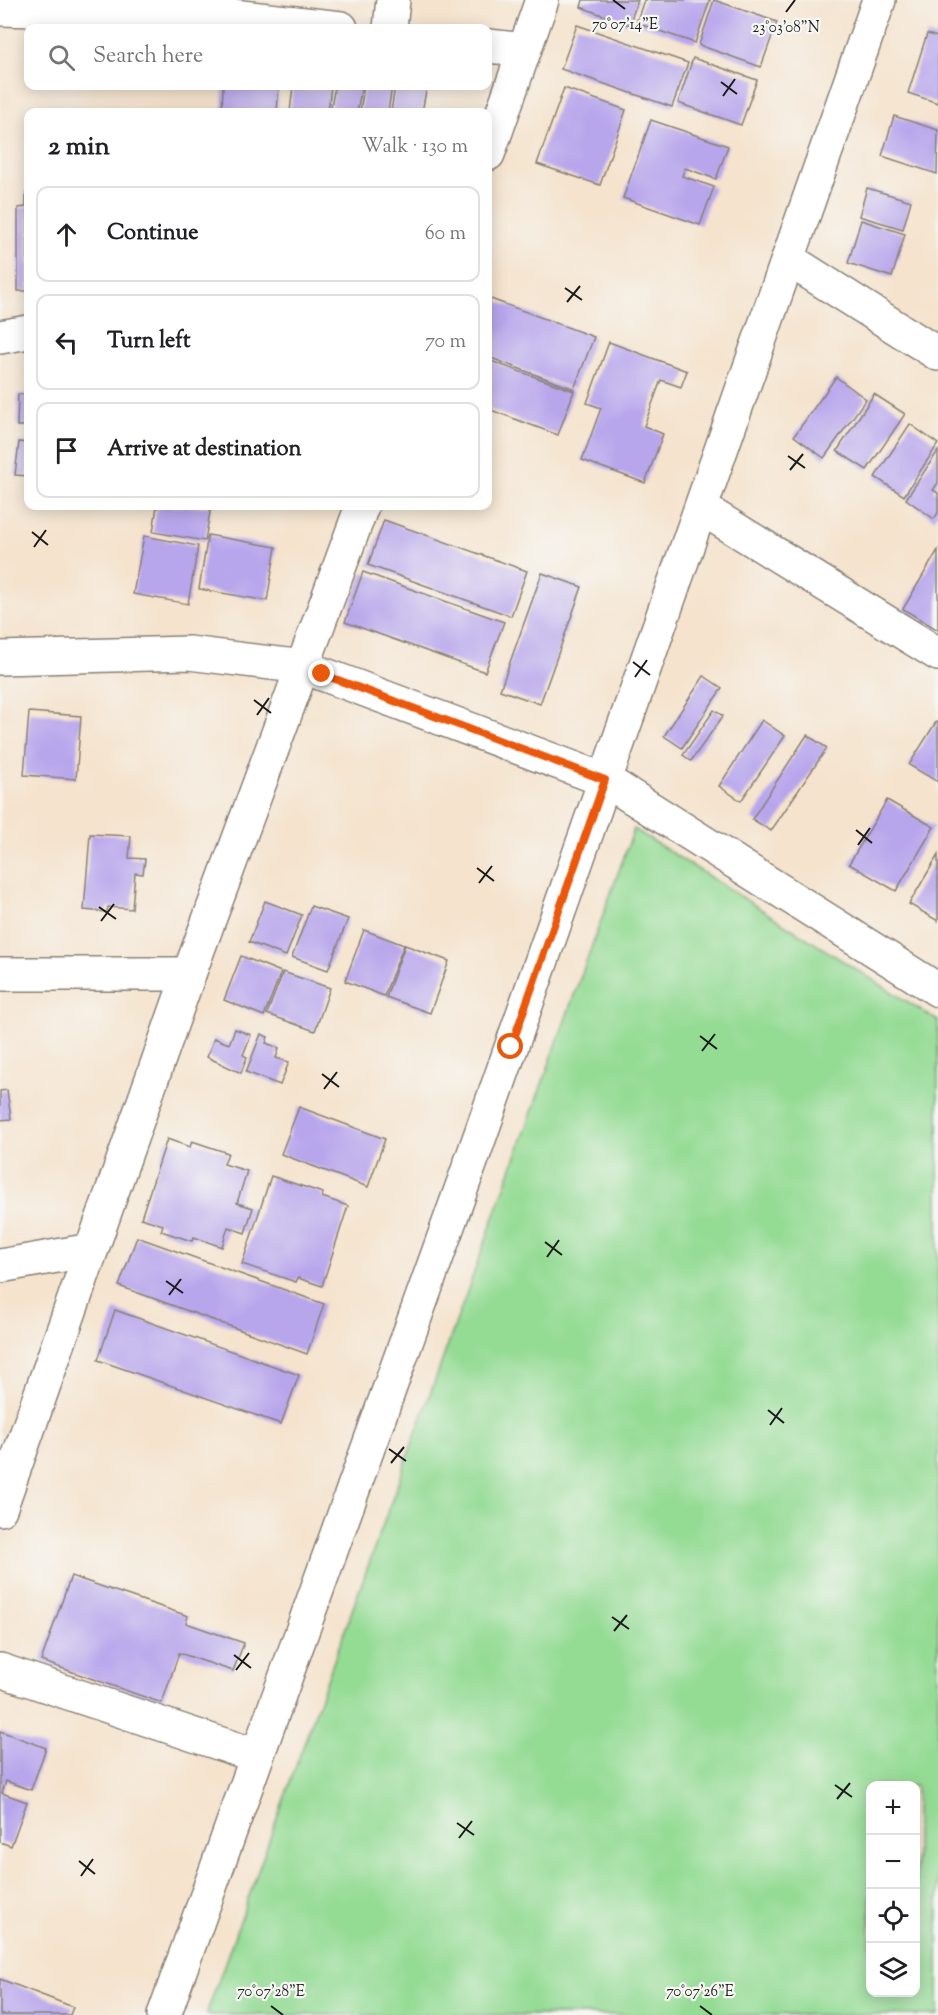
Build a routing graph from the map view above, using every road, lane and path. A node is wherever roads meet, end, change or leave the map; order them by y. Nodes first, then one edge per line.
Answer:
1 (393, 0) edge
2 (543, 0) edge
3 (879, 0) edge
4 (0, 9) edge
5 (305, 24) edge
6 (390, 24) edge
7 (492, 46) edge
8 (525, 50) junction
9 (492, 143) edge
10 (788, 258) junction
11 (24, 333) edge
12 (0, 336) edge
13 (938, 354) edge
14 (700, 508) junction
15 (361, 510) edge
16 (938, 654) edge
17 (0, 658) edge
18 (304, 667) junction
19 (605, 780) junction
20 (0, 974) edge
21 (189, 974) junction
22 (938, 990) edge
23 (91, 1250) junction
24 (0, 1266) edge
25 (0, 1509) edge
26 (0, 1670) edge
27 (257, 1756) junction
28 (164, 2015) edge

1 - 6 street
2 - 8 street
3 - 10 street
4 - 5 street
7 - 8 street
8 - 9 street
10 - 13 street
10 - 14 street
11 - 12 street
14 - 16 street
14 - 19 street
15 - 18 street
17 - 18 street
18 - 19 street
18 - 21 street
19 - 22 street
19 - 27 street
20 - 21 street
21 - 23 street
23 - 24 street
23 - 25 street
26 - 27 street
27 - 28 street

